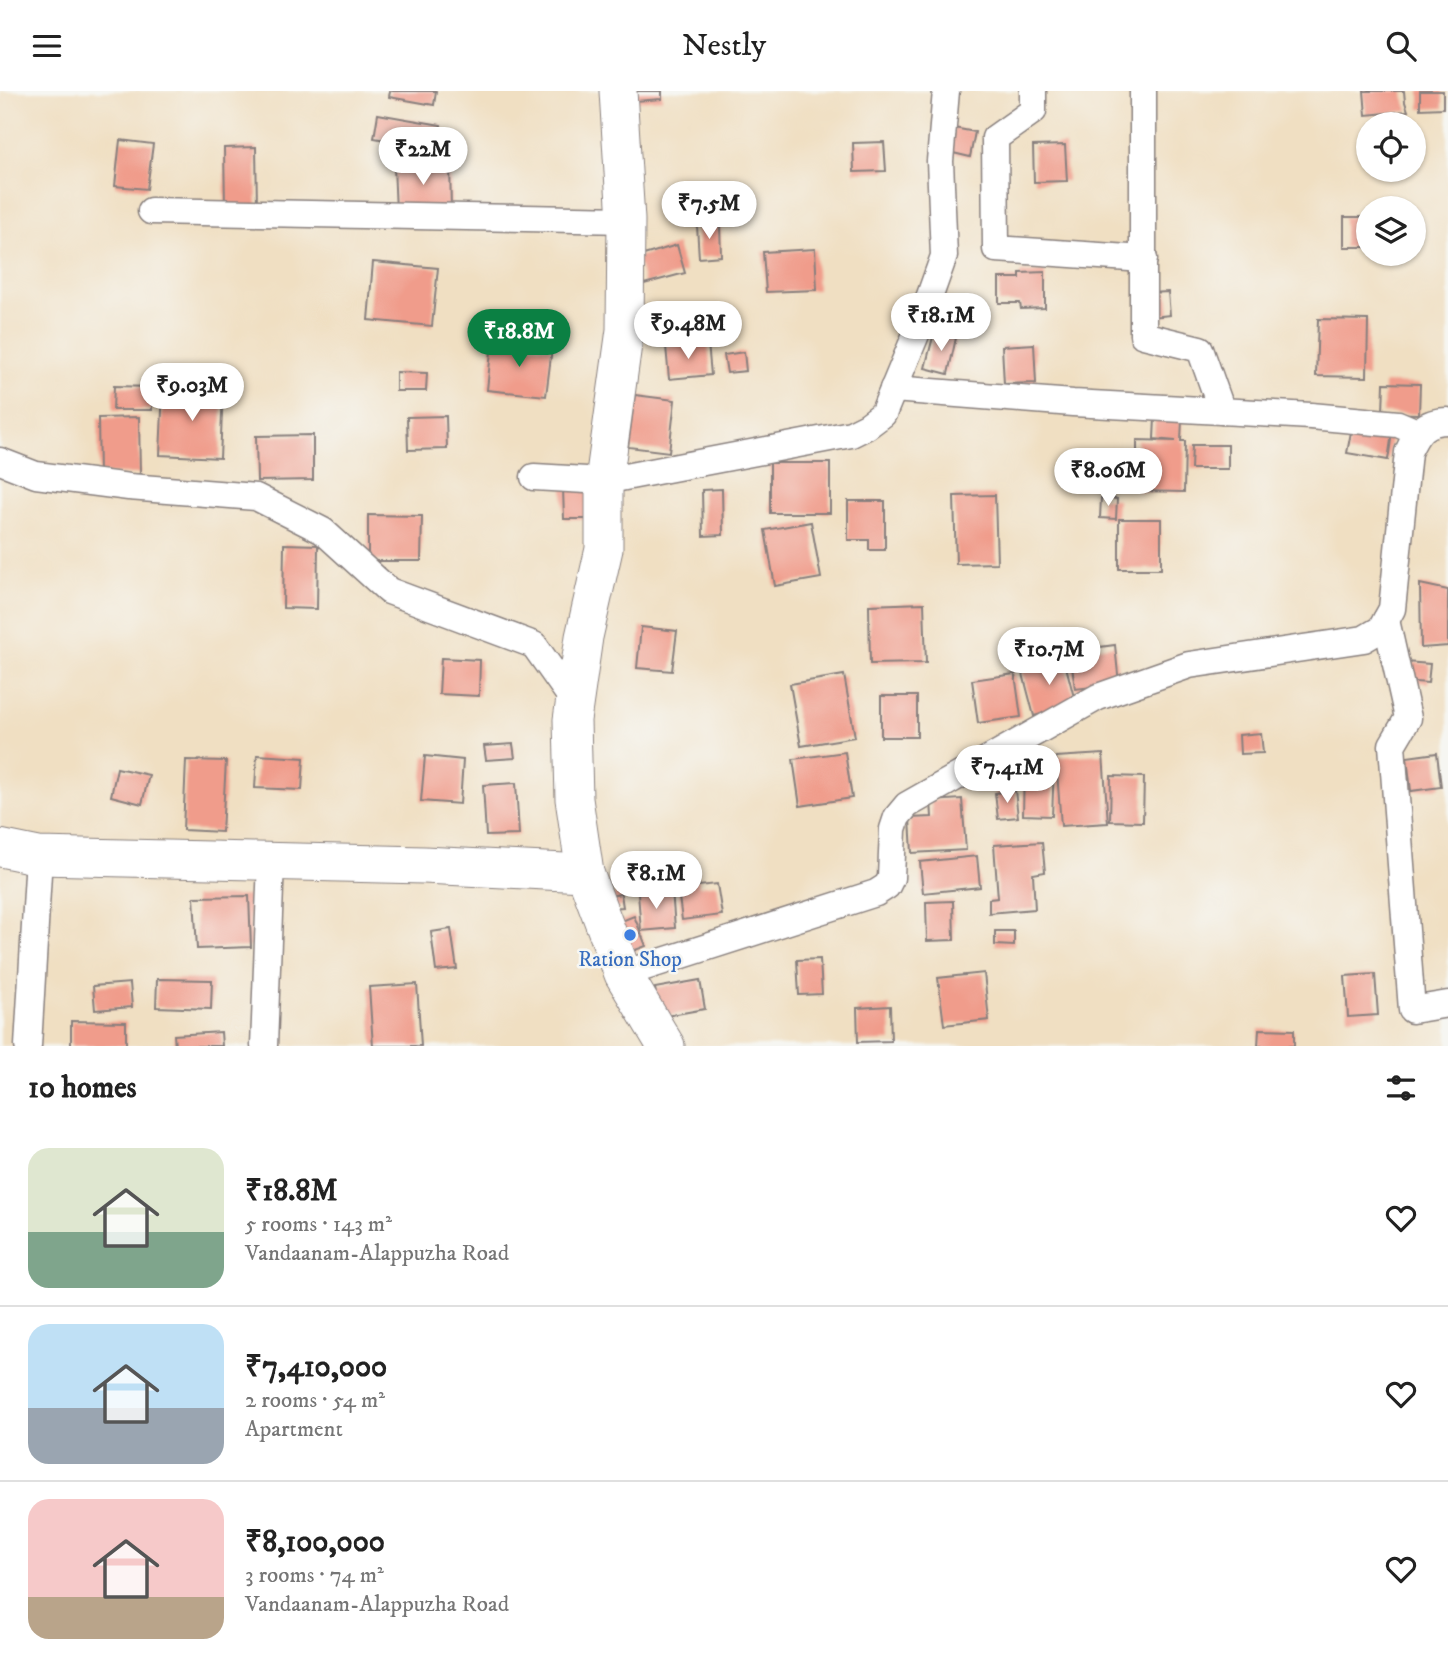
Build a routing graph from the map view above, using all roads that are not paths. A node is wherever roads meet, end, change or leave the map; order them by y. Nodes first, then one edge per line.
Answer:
1 (618, 91) edge
2 (946, 91) edge
3 (1033, 91) edge
4 (1143, 91) edge
5 (151, 211) dead end
6 (626, 221) junction
7 (1144, 259) junction
8 (893, 389) junction
9 (1222, 411) junction
10 (1448, 421) edge
11 (1417, 432) junction
12 (0, 461) edge
13 (534, 477) dead end
14 (604, 481) junction
15 (1386, 620) junction
16 (575, 703) junction
17 (0, 848) edge
18 (39, 856) junction
19 (271, 861) junction
20 (585, 873) junction
21 (623, 974) junction
22 (1448, 1004) edge
23 (28, 1046) edge
24 (264, 1046) edge
25 (666, 1046) edge

1 - 6 main road
2 - 8 street
3 - 7 street
4 - 7 street
5 - 6 street
6 - 14 main road
7 - 9 street
8 - 9 street
8 - 14 street
9 - 11 street
10 - 11 street
11 - 15 street
12 - 16 street
13 - 14 street
14 - 16 main road
15 - 21 street
15 - 22 street
16 - 20 main road
17 - 18 main road
18 - 19 main road
18 - 23 street
19 - 20 main road
19 - 24 street
20 - 21 main road
21 - 25 main road

